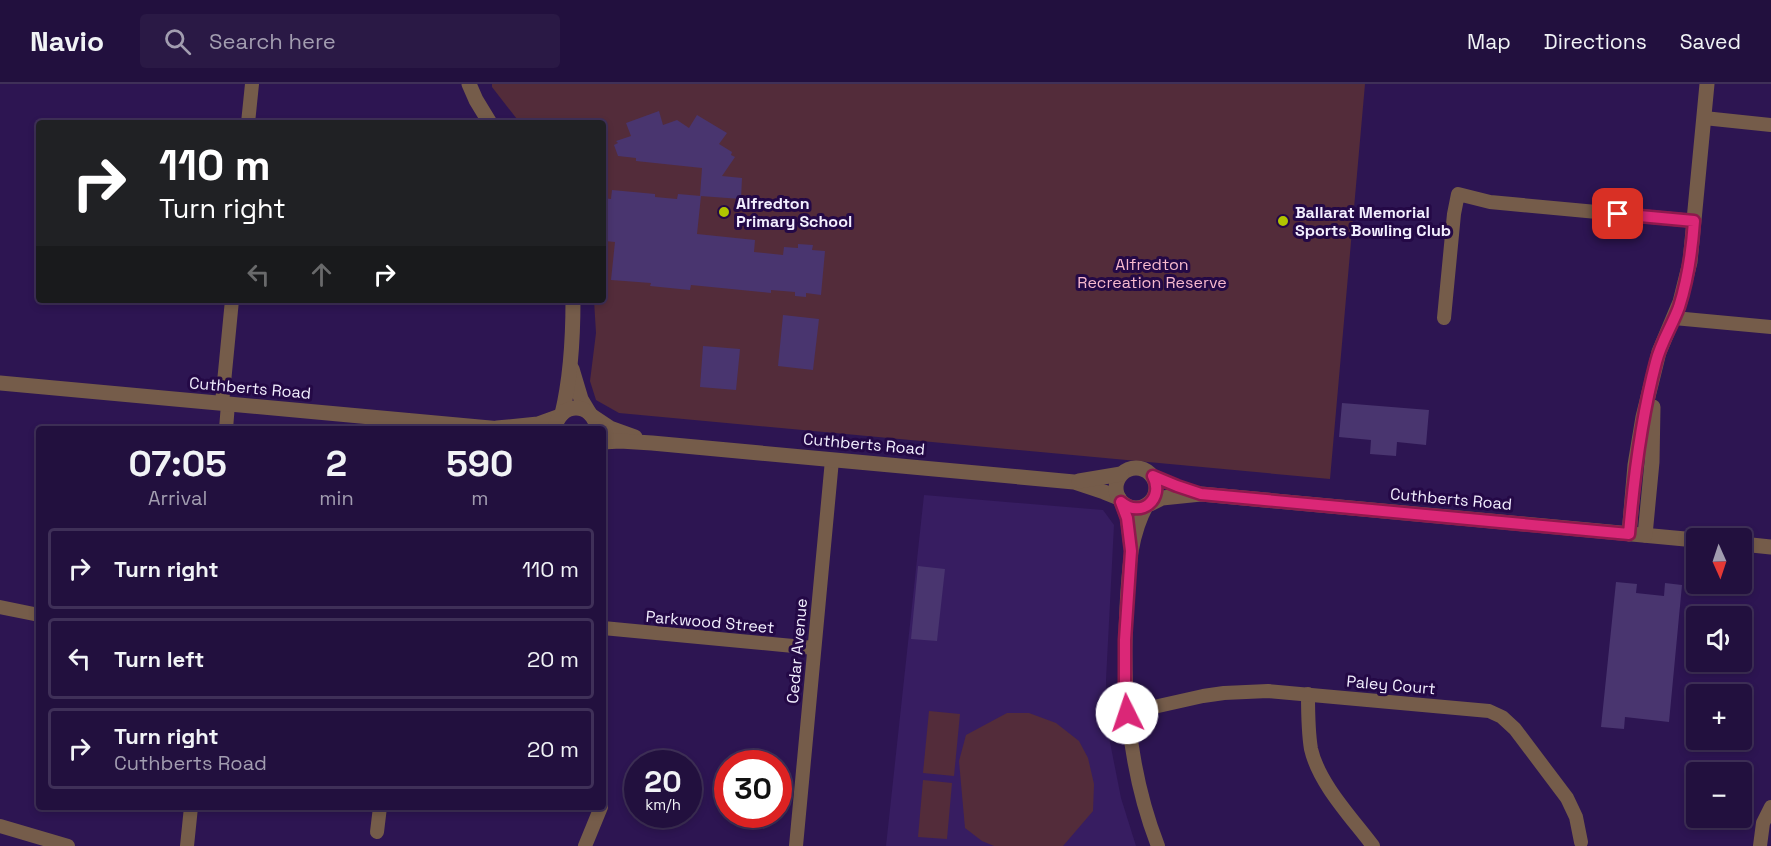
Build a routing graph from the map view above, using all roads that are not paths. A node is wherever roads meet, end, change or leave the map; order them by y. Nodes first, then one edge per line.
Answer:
1 (252, 84) edge
2 (469, 84) edge
3 (1707, 84) edge
4 (1704, 118) junction
5 (248, 120) edge
6 (488, 120) edge
7 (1771, 125) edge
8 (1694, 221) junction
9 (232, 303) edge
10 (573, 303) edge
11 (1444, 318) dead end
12 (1674, 318) junction
13 (1771, 327) edge
14 (570, 363) junction
15 (1653, 380) junction
16 (0, 383) edge
17 (225, 404) junction
18 (559, 420) edge
19 (593, 420) edge
20 (226, 426) edge
21 (416, 426) edge
22 (522, 426) edge
23 (606, 426) edge
24 (606, 442) edge
25 (652, 443) junction
26 (832, 459) junction
27 (1121, 474) junction
28 (1153, 476) junction
29 (1074, 482) junction
30 (1201, 494) junction
31 (1120, 500) junction
32 (1148, 505) junction
33 (1629, 534) junction
34 (1646, 535) junction
35 (1686, 539) edge
36 (1752, 545) edge
37 (1771, 547) edge
38 (1131, 551) junction
39 (0, 607) edge
40 (36, 614) edge
41 (606, 628) edge
42 (814, 648) junction
43 (1308, 694) junction
44 (1127, 713) junction
45 (1771, 807) edge
46 (191, 810) edge
47 (380, 810) edge
48 (600, 810) edge
49 (0, 826) edge
50 (377, 832) dead end
51 (1581, 842) dead end
52 (188, 844) edge
53 (68, 846) edge
54 (585, 846) edge
55 (796, 846) edge
56 (1158, 846) edge
57 (1373, 846) edge
58 (1760, 846) edge

1 - 5 street
2 - 6 street
3 - 4 street
4 - 7 street
4 - 8 street
8 - 11 street
8 - 12 street
9 - 17 street
10 - 14 street
12 - 13 street
12 - 15 street
14 - 18 street
14 - 19 street
15 - 33 street
15 - 34 street
16 - 17 street, Cuthberts Road
17 - 20 street
17 - 21 street, Cuthberts Road
18 - 19 street, Cuthberts Road
18 - 22 street, Cuthberts Road
23 - 25 street, Cuthberts Road
24 - 25 street, Cuthberts Road
25 - 26 street, Cuthberts Road
26 - 29 street, Cuthberts Road
26 - 42 street, Cedar Avenue
27 - 28 street
27 - 29 street, Cuthberts Road
27 - 31 street
28 - 30 street, Cuthberts Road
28 - 32 street
29 - 31 street, Cuthberts Road
30 - 32 street, Cuthberts Road
30 - 33 street, Cuthberts Road
31 - 32 street
31 - 38 street
32 - 38 street
33 - 34 street, Cuthberts Road
34 - 35 street, Cuthberts Road
36 - 37 street
38 - 44 street
39 - 40 street
41 - 42 street, Parkwood Street
42 - 55 street, Cedar Avenue
43 - 44 street, Paley Court
43 - 51 street, Paley Court
43 - 57 street
44 - 56 street
45 - 58 street
46 - 52 street
47 - 50 street
48 - 54 street
49 - 53 street

